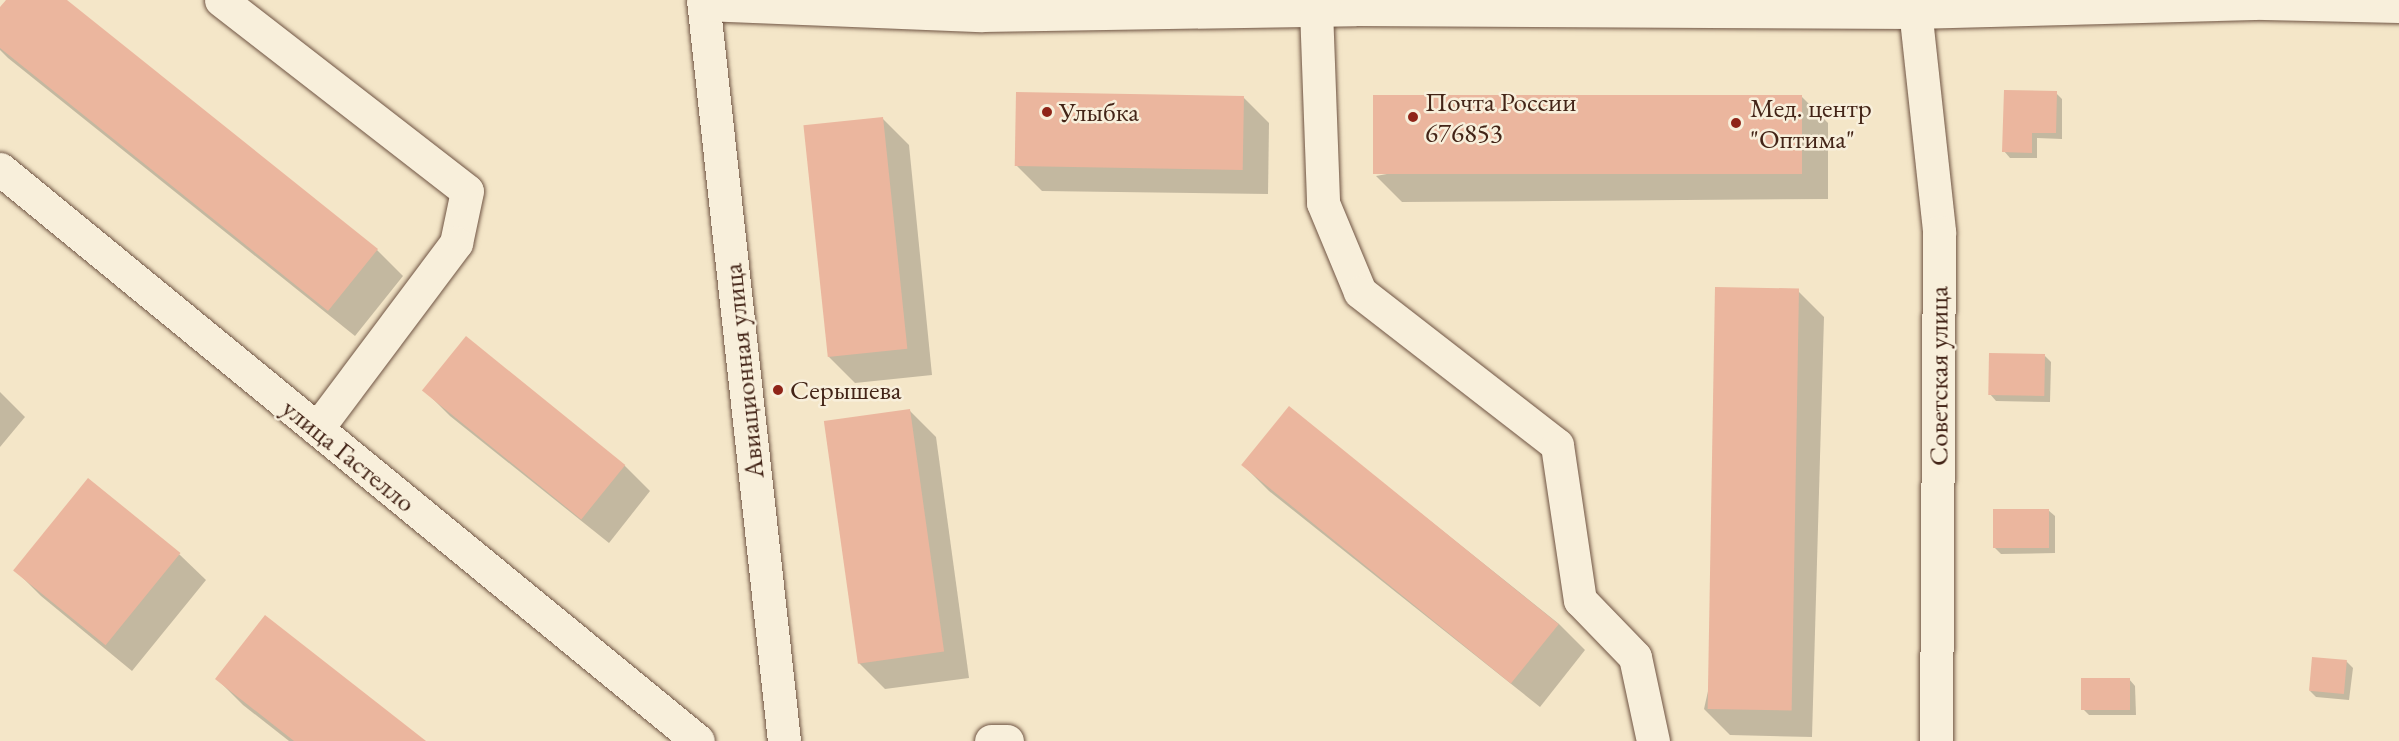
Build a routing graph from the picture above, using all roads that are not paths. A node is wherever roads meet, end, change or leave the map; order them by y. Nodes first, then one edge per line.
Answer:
1 (221, 0) edge
2 (704, 2) edge
3 (2247, 2) edge
4 (1354, 4) edge
5 (1503, 5) edge
6 (1914, 6) edge
7 (2399, 6) edge
8 (1316, 9) junction
9 (0, 169) edge
10 (317, 429) junction
11 (698, 741) edge
12 (784, 741) edge
13 (991, 741) edge
14 (1007, 741) edge
15 (1653, 741) edge
16 (1936, 741) edge

1 - 10 street
2 - 8 street
2 - 12 street, Авиационная улица
3 - 6 street
3 - 7 street
4 - 5 street
4 - 8 street
5 - 6 street
6 - 16 street, Советская улица
8 - 15 street
9 - 10 street, улица Гастелло
10 - 11 street, улица Гастелло
13 - 14 street

